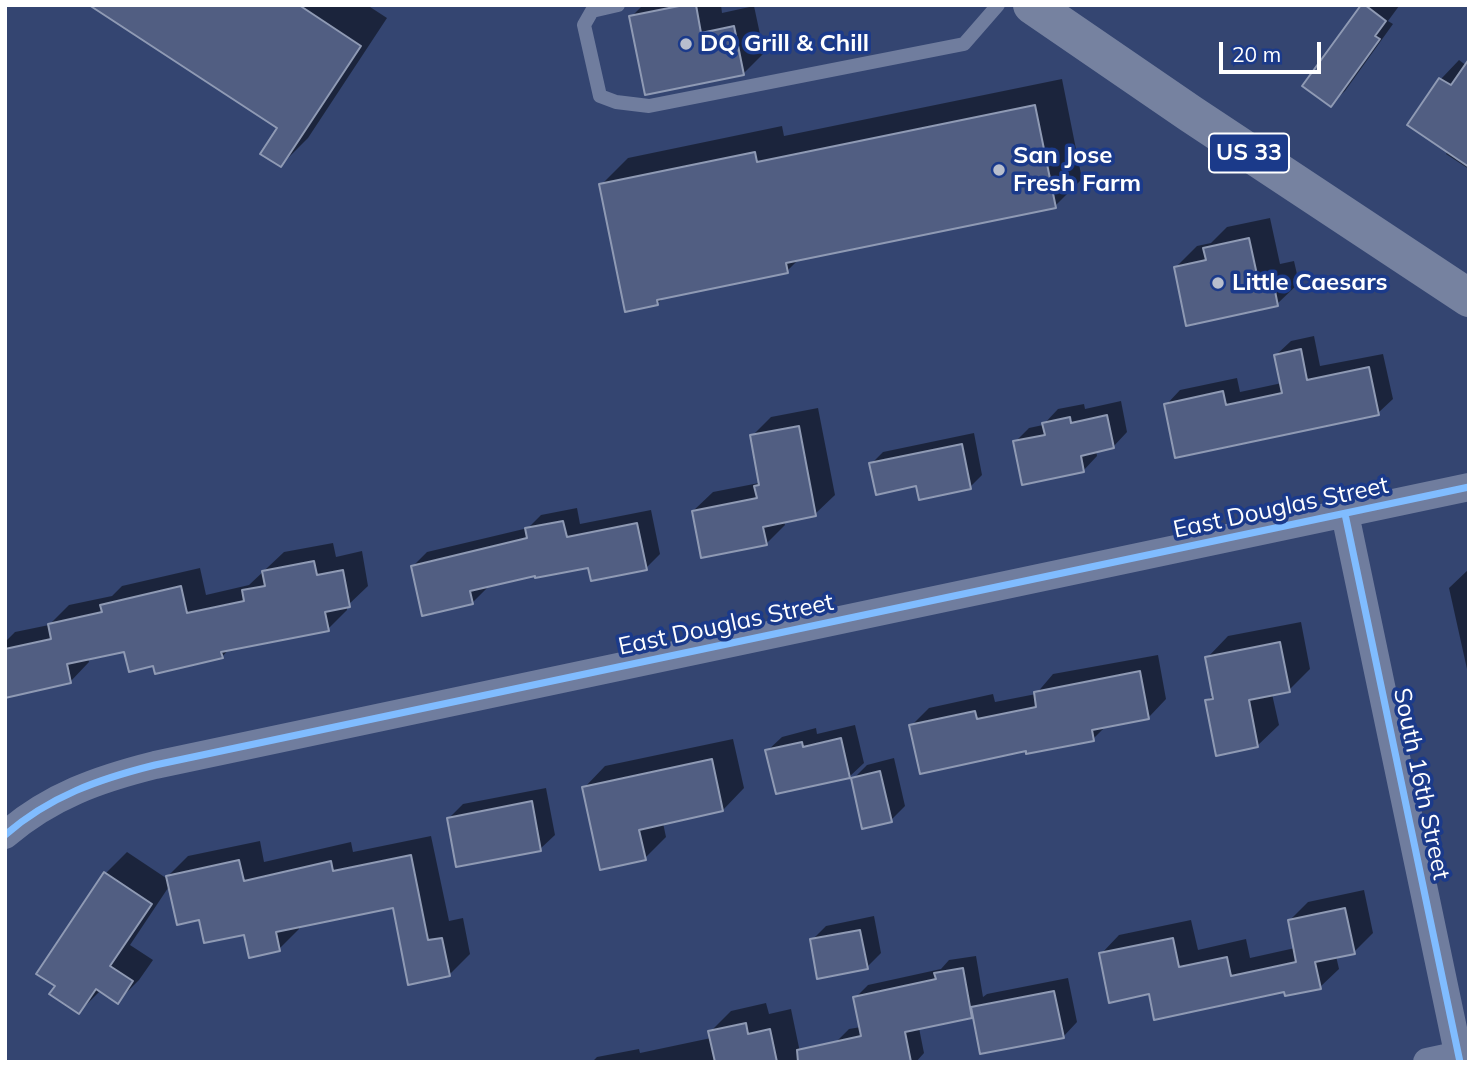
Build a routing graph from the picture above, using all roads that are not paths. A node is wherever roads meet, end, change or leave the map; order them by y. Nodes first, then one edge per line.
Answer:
1 (618, 5) edge
2 (998, 5) edge
3 (1032, 5) edge
4 (1469, 298) edge
5 (1469, 487) edge
6 (1345, 514) junction
7 (5, 835) edge
8 (1462, 1057) edge
9 (1427, 1062) edge

1 - 2 lane
3 - 4 highway, US 33
5 - 6 street, East Douglas Street
6 - 7 street, East Douglas Street
6 - 8 street, South 16th Street
8 - 9 street

